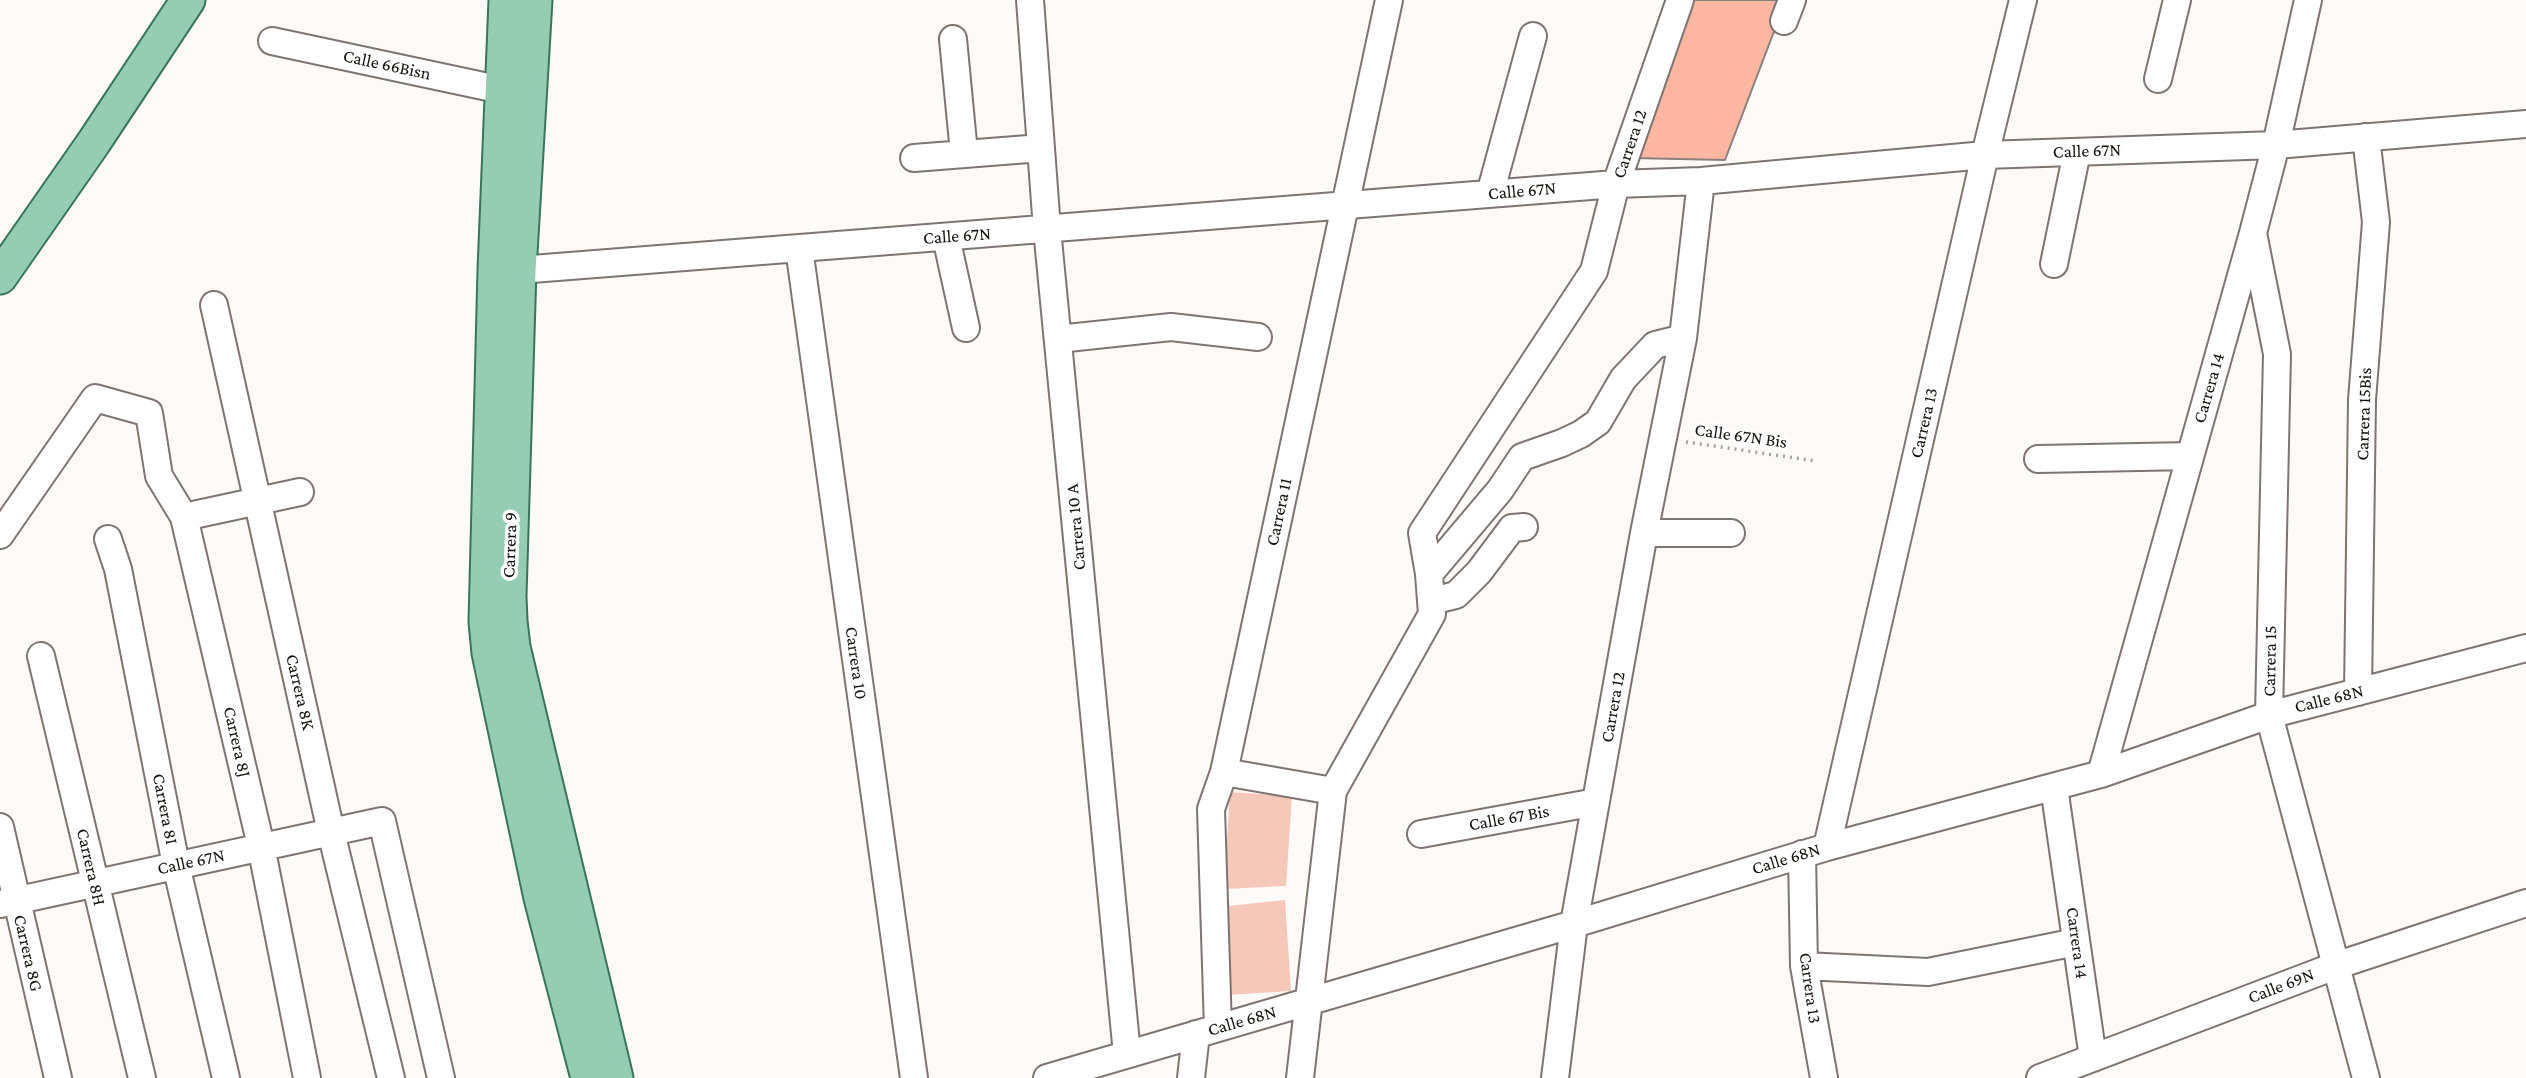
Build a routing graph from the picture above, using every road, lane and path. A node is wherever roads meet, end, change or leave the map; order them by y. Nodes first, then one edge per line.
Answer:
1 (188, 0) edge
2 (506, 0) edge
3 (535, 0) edge
4 (1030, 0) edge
5 (1389, 0) edge
6 (1680, 0) edge
7 (2022, 0) edge
8 (2177, 0) edge
9 (2308, 0) edge
10 (1532, 36) dead end
11 (953, 39) dead end
12 (272, 41) dead end
13 (2158, 79) dead end
14 (502, 90) junction
15 (2526, 124) edge
16 (2367, 137) junction
17 (2276, 145) junction
18 (1041, 148) junction
19 (2077, 152) junction
20 (964, 153) junction
21 (1984, 155) junction
22 (914, 158) dead end
23 (1701, 181) junction
24 (1616, 184) junction
25 (1490, 194) junction
26 (1343, 206) junction
27 (1047, 229) junction
28 (2253, 233) junction
29 (946, 237) junction
30 (799, 248) junction
31 (2054, 264) dead end
32 (519, 270) junction
33 (0, 277) edge
34 (214, 305) dead end
35 (966, 328) dead end
36 (1258, 337) dead end
37 (1683, 338) junction
38 (1058, 339) junction
39 (1663, 439) junction
40 (2190, 456) junction
41 (2038, 459) dead end
42 (1816, 461) dead end
43 (300, 492) dead end
44 (257, 501) junction
45 (184, 517) junction
46 (1524, 527) dead end
47 (1644, 533) junction
48 (1731, 533) dead end
49 (0, 535) edge
50 (108, 539) dead end
51 (1429, 574) junction
52 (1432, 601) junction
53 (2526, 648) edge
54 (41, 656) dead end
55 (2358, 692) junction
56 (2269, 715) junction
57 (1224, 772) junction
58 (2101, 774) junction
59 (2054, 787) junction
60 (1333, 791) junction
61 (1596, 802) junction
62 (0, 827) edge
63 (331, 832) junction
64 (1422, 834) dead end
65 (261, 846) junction
66 (1815, 851) junction
67 (176, 865) junction
68 (94, 883) junction
69 (8, 902) edge
70 (2526, 903) edge
71 (1574, 924) junction
72 (2076, 942) junction
73 (2335, 965) junction
74 (1804, 967) junction
75 (1310, 1002) junction
76 (1207, 1031) junction
77 (1126, 1054) junction
78 (2093, 1058) junction
79 (58, 1078) edge
80 (142, 1078) edge
81 (226, 1078) edge
82 (307, 1078) edge
83 (391, 1078) edge
84 (440, 1078) edge
85 (588, 1078) edge
86 (616, 1078) edge
87 (914, 1078) edge
88 (1047, 1078) edge
89 (1191, 1078) edge
90 (1300, 1078) edge
91 (1555, 1078) edge
92 (1824, 1078) edge
93 (2040, 1078) edge
94 (2366, 1078) edge

1 - 33 main road
2 - 14 main road, Carrera 9
3 - 32 main road, Carrera 9
4 - 18 street, Carrera 10 A
5 - 26 street, Carrera 11
6 - 24 street, Carrera 12
7 - 21 street, Carrera 13
8 - 13 street
9 - 17 street, Carrera 14
10 - 25 street
11 - 20 street
12 - 14 street, Calle 66Bisn
14 - 85 main road, Carrera 9
15 - 16 street, Calle 67N
16 - 17 street, Calle 67N
16 - 55 street, Carrera 15Bis
17 - 19 street, Calle 67N
17 - 28 street, Carrera 14
18 - 20 street
18 - 27 street, Carrera 10 A
19 - 21 street, Calle 67N
19 - 31 street
20 - 22 street
21 - 23 street, Calle 67N
21 - 66 street, Carrera 13
23 - 24 street, Calle 67N
23 - 37 street, Carrera 12
24 - 25 street, Calle 67N
24 - 51 street, Carrera 12
25 - 26 street, Calle 67N
26 - 27 street, Calle 67N
26 - 57 street, Carrera 11
27 - 29 street, Calle 67N
27 - 38 street, Carrera 10 A
28 - 40 street, Carrera 14
28 - 56 street, Carrera 15
29 - 30 street, Calle 67N
29 - 35 street
30 - 32 street, Calle 67N
30 - 87 street, Carrera 10
32 - 86 main road, Carrera 9
34 - 44 street, Carrera 8K
36 - 38 street
37 - 39 street, Carrera 12
37 - 51 street
38 - 77 street, Carrera 10 A
39 - 42 path, Calle 67N Bis
39 - 47 street, Carrera 12
40 - 41 street
40 - 58 street, Carrera 14
43 - 44 street
44 - 45 street
44 - 63 street, Carrera 8K
45 - 49 street, Carrera 8J
45 - 65 street, Carrera 8J
46 - 52 street
47 - 48 street
47 - 61 street, Carrera 12
50 - 67 street, Carrera 8I
51 - 52 street, Carrera 12
52 - 60 street, Carrera 12
53 - 55 street, Calle 68N
54 - 68 street, Carrera 8H
55 - 56 street, Calle 68N
56 - 58 street, Calle 68N
56 - 73 street, Carrera 15
57 - 60 street
57 - 76 street, Carrera 11
58 - 59 street, Calle 68N
59 - 66 street, Calle 68N
59 - 72 street, Carrera 14
60 - 75 street, Carrera 12
61 - 64 street, Calle 67 Bis
61 - 71 street, Carrera 12
62 - 69 street, Carrera 8G
63 - 65 street, Calle 67N
63 - 83 street, Carrera 8K
63 - 84 street, Calle 67N
65 - 67 street, Calle 67N
65 - 82 street, Carrera 8J
66 - 71 street, Calle 68N
66 - 74 street, Carrera 13
67 - 68 street, Calle 67N
67 - 81 street, Carrera 8I
68 - 69 street, Calle 67N
68 - 80 street, Carrera 8H
69 - 79 street, Carrera 8G
70 - 73 street, Calle 69N
71 - 75 street, Calle 68N
71 - 91 street, Carrera 12
72 - 74 street
72 - 78 street, Carrera 14
73 - 78 street, Calle 69N
73 - 94 street, Carrera 15
74 - 92 street, Carrera 13
75 - 76 street, Calle 68N
75 - 90 street
76 - 77 street, Calle 68N
76 - 89 street, Carrera 11
77 - 88 street, Calle 68N
78 - 93 street, Calle 69N

